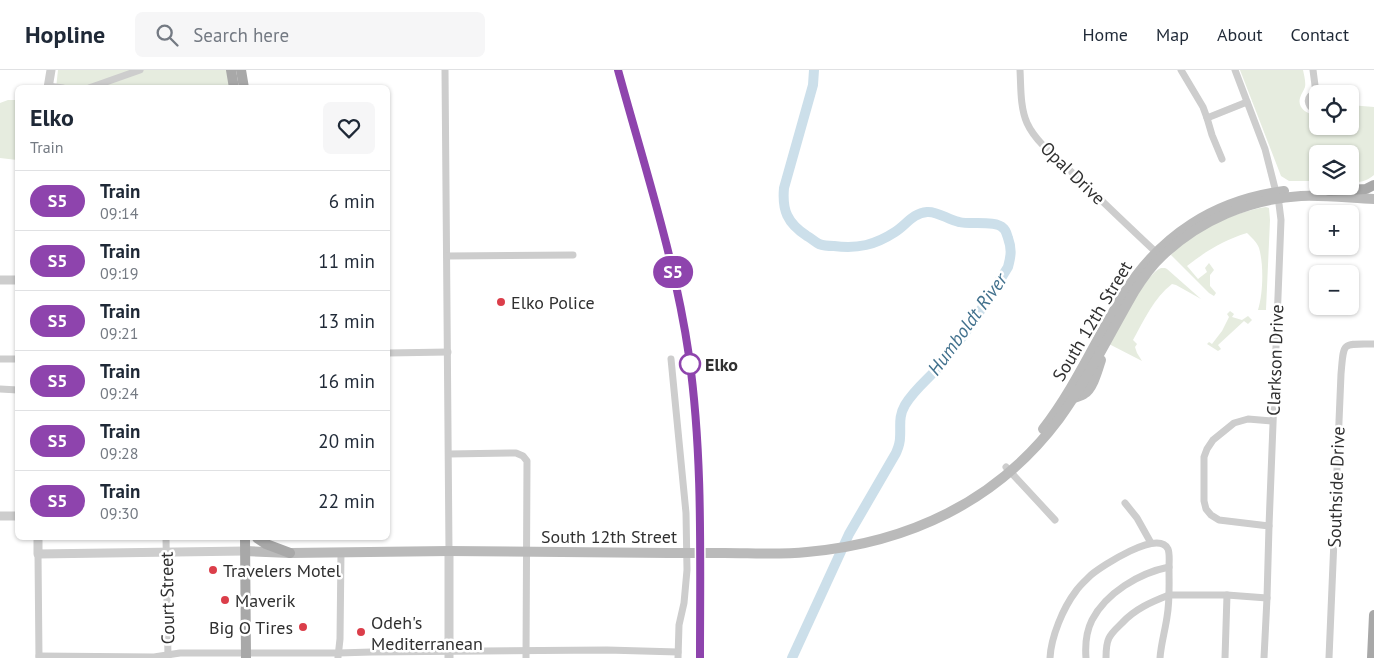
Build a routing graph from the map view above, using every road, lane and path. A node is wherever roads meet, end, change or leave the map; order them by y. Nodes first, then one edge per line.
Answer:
1 (51, 70) edge
2 (140, 70) edge
3 (231, 70) edge
4 (241, 70) edge
5 (445, 70) edge
6 (1020, 70) edge
7 (1181, 70) edge
8 (1235, 70) edge
9 (1313, 70) edge
10 (48, 85) edge
11 (98, 85) edge
12 (234, 85) edge
13 (244, 85) edge
14 (1316, 85) edge
15 (1247, 102) junction
16 (1207, 118) junction
17 (1222, 159) dead end
18 (1374, 185) edge
19 (1359, 189) edge
20 (1309, 190) edge
21 (1359, 194) edge
22 (1277, 195) junction
23 (1374, 195) edge
24 (1374, 199) edge
25 (572, 254) dead end
26 (1159, 254) junction
27 (447, 256) junction
28 (0, 280) edge
29 (15, 280) edge
30 (1374, 344) edge
31 (448, 352) junction
32 (390, 353) edge
33 (0, 359) edge
34 (15, 359) edge
35 (670, 359) dead end
36 (0, 390) edge
37 (15, 390) edge
38 (1272, 421) junction
39 (449, 454) junction
40 (1008, 469) junction
41 (1124, 503) dead end
42 (0, 516) edge
43 (15, 516) edge
44 (1055, 520) dead end
45 (1268, 526) junction
46 (38, 540) edge
47 (166, 540) edge
48 (245, 540) edge
49 (260, 540) edge
50 (1151, 543) junction
51 (245, 551) junction
52 (449, 551) junction
53 (165, 552) junction
54 (341, 552) junction
55 (526, 552) junction
56 (290, 553) junction
57 (38, 554) junction
58 (1169, 567) junction
59 (1169, 595) junction
60 (1227, 595) junction
61 (1267, 598) junction
62 (1374, 615) edge
63 (526, 654) edge
64 (246, 655) edge
65 (372, 655) edge
66 (449, 655) edge
67 (678, 655) edge
68 (168, 656) edge
69 (338, 656) edge
70 (39, 657) edge
71 (1050, 658) edge
72 (1086, 658) edge
73 (1106, 658) edge
74 (1160, 658) edge
75 (1225, 658) edge
76 (1264, 658) edge
77 (1329, 658) edge
78 (1372, 658) edge

1 - 10 street
2 - 11 street
3 - 12 main road
4 - 13 main road
5 - 27 street
6 - 26 street, Opal Drive
7 - 16 street
8 - 15 street, Clarkson Drive
9 - 14 street
15 - 16 street
15 - 22 street, Clarkson Drive
16 - 17 street
18 - 19 main road
20 - 22 main road, South 12th Street
21 - 23 main road, South 12th Street
22 - 24 main road, South 12th Street
22 - 26 main road, South 12th Street
22 - 38 street, Clarkson Drive
25 - 27 street
26 - 40 main road, South 12th Street
26 - 40 main road, South 12th Street
27 - 31 street
28 - 29 street
30 - 77 street, Southside Drive
31 - 32 street
31 - 39 street
33 - 34 street
35 - 67 street
36 - 37 street
38 - 45 street, Clarkson Drive
38 - 45 street
39 - 52 street
39 - 55 street
40 - 44 street
40 - 55 main road, South 12th Street, bridge
41 - 50 street
42 - 43 street
45 - 61 street, Clarkson Drive
46 - 57 street
47 - 53 street, Court Street
48 - 51 main road
49 - 56 main road
50 - 58 street
50 - 71 street
51 - 53 street
51 - 56 main road, South 12th Street
51 - 64 main road
52 - 54 main road, South 12th Street
52 - 55 main road, South 12th Street
52 - 66 street
53 - 57 street
53 - 68 street, Court Street
54 - 56 main road, South 12th Street
54 - 69 street
55 - 63 street
57 - 70 street
58 - 59 street
58 - 72 street
59 - 60 street
59 - 73 street
59 - 74 street
60 - 61 street
60 - 75 street
61 - 76 street, Clarkson Drive
62 - 78 main road
63 - 66 street
63 - 67 street
64 - 68 street
64 - 69 street
65 - 66 street
65 - 69 street
68 - 70 street

